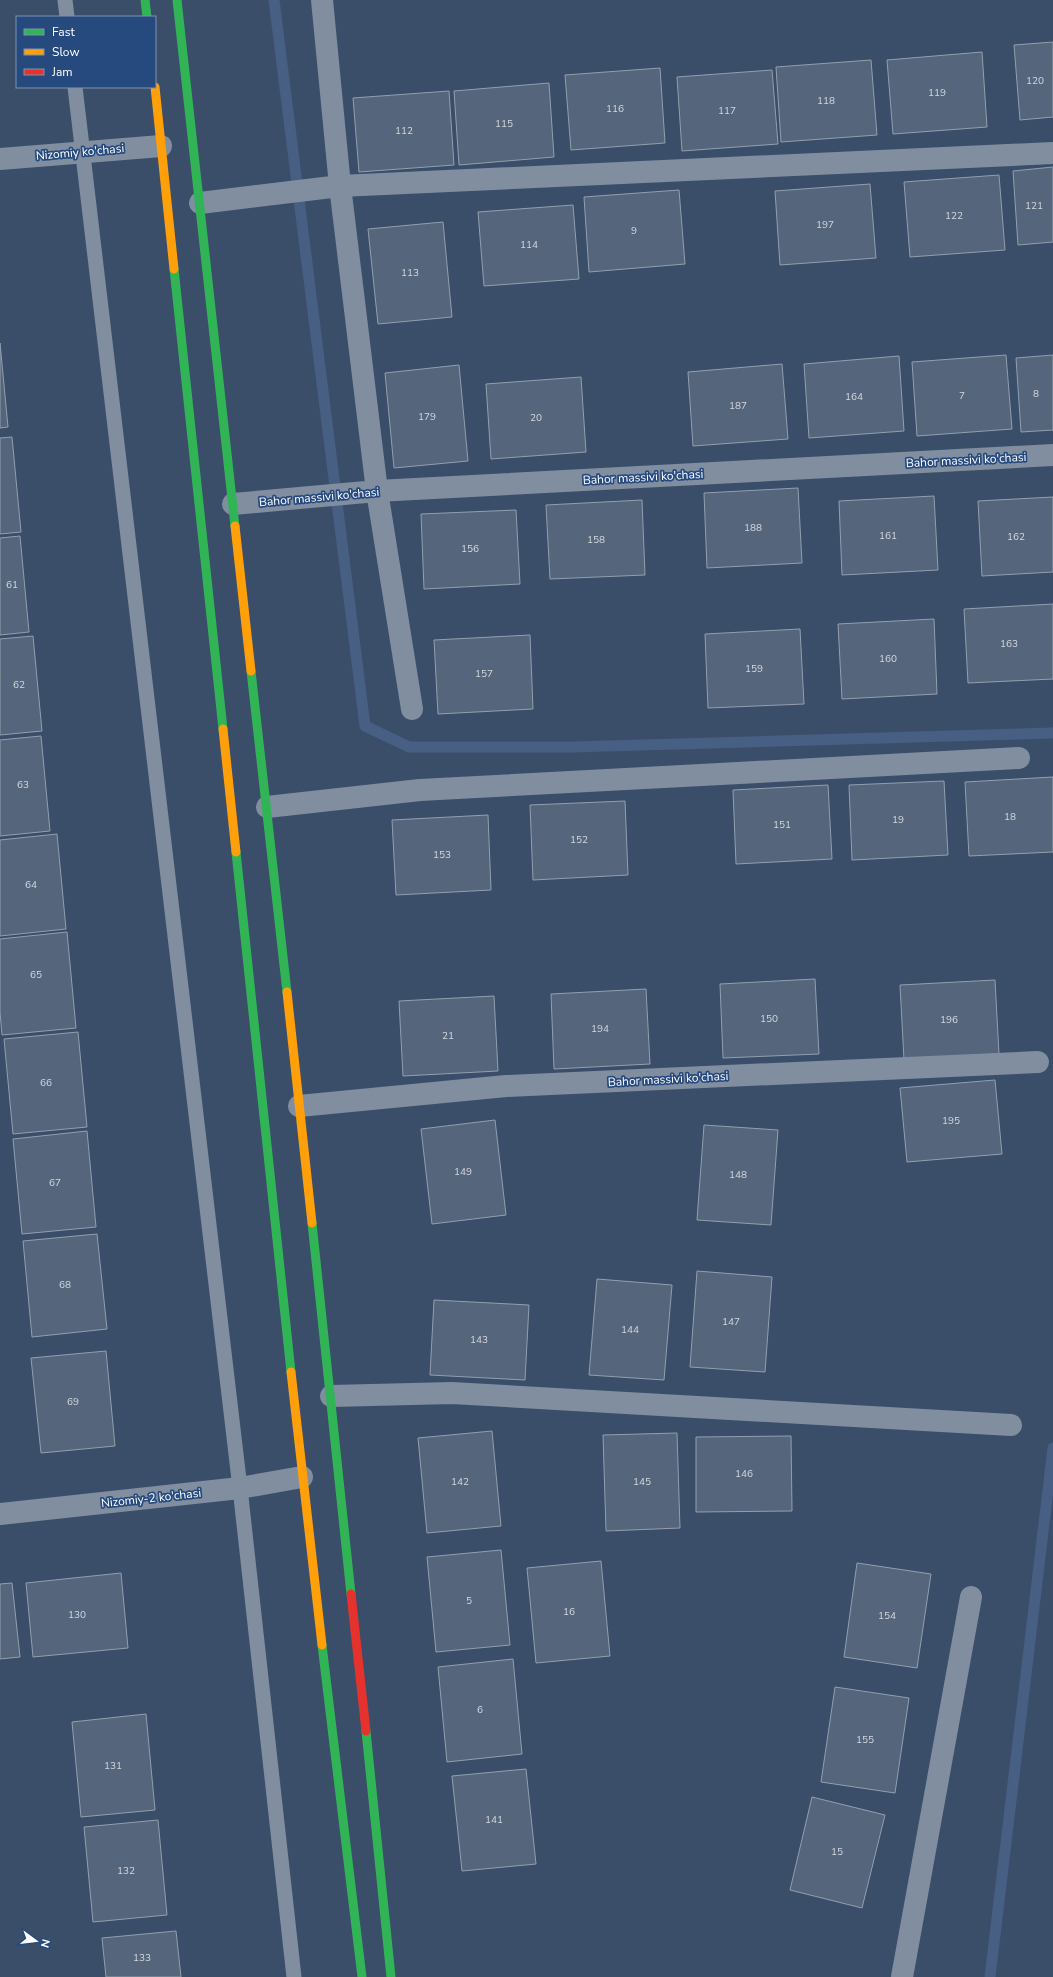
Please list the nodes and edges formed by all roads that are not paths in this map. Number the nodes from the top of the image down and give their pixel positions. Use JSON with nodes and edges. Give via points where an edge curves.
{"nodes":[{"id":1,"x":65,"y":0,"type":"edge"},
{"id":2,"x":145,"y":0,"type":"edge"},
{"id":3,"x":177,"y":0,"type":"edge"},
{"id":4,"x":322,"y":0,"type":"edge"},
{"id":5,"x":67,"y":16,"type":"edge"},
{"id":6,"x":147,"y":16,"type":"edge"},
{"id":7,"x":75,"y":88,"type":"edge"},
{"id":8,"x":155,"y":88,"type":"edge"},
{"id":9,"x":161,"y":146,"type":"junction"},
{"id":10,"x":82,"y":151,"type":"junction"},
{"id":11,"x":1053,"y":153,"type":"edge"},
{"id":12,"x":0,"y":159,"type":"edge"},
{"id":13,"x":340,"y":186,"type":"junction"},
{"id":14,"x":200,"y":203,"type":"junction"},
{"id":15,"x":1053,"y":455,"type":"edge"},
{"id":16,"x":376,"y":491,"type":"junction"},
{"id":17,"x":233,"y":504,"type":"junction"},
{"id":18,"x":412,"y":709,"type":"dead end"},
{"id":19,"x":1019,"y":758,"type":"dead end"},
{"id":20,"x":267,"y":806,"type":"junction"},
{"id":21,"x":1038,"y":1062,"type":"dead end"},
{"id":22,"x":299,"y":1106,"type":"junction"},
{"id":23,"x":331,"y":1396,"type":"junction"},
{"id":24,"x":1011,"y":1425,"type":"dead end"},
{"id":25,"x":302,"y":1477,"type":"junction"},
{"id":26,"x":240,"y":1488,"type":"junction"},
{"id":27,"x":0,"y":1514,"type":"edge"},
{"id":28,"x":972,"y":1597,"type":"dead end"},
{"id":29,"x":294,"y":1977,"type":"edge"},
{"id":30,"x":362,"y":1977,"type":"edge"},
{"id":31,"x":391,"y":1977,"type":"edge"},
{"id":32,"x":902,"y":1977,"type":"edge"}],
"edges":[{"from":1,"to":5,"type":"lane"},
{"from":2,"to":6,"type":"main road"},
{"from":3,"to":14,"type":"main road"},
{"from":4,"to":13,"type":"street"},
{"from":7,"to":10,"type":"lane"},
{"from":8,"to":9,"type":"main road"},
{"from":9,"to":10,"type":"street","name":"Nizomiy ko'chasi"},
{"from":9,"to":25,"type":"main road"},
{"from":10,"to":12,"type":"street","name":"Nizomiy ko'chasi"},
{"from":10,"to":26,"type":"lane"},
{"from":11,"to":13,"type":"street"},
{"from":13,"to":14,"type":"street"},
{"from":13,"to":16,"type":"street"},
{"from":14,"to":17,"type":"main road"},
{"from":15,"to":16,"type":"street","name":"Bahor massivi ko'chasi"},
{"from":16,"to":17,"type":"street","name":"Bahor massivi ko'chasi"},
{"from":16,"to":18,"type":"street"},
{"from":17,"to":20,"type":"main road"},
{"from":19,"to":20,"type":"street","via":[[420,790]]},
{"from":20,"to":22,"type":"main road"},
{"from":21,"to":22,"type":"street","name":"Bahor massivi ko'chasi","via":[[506,1086]]},
{"from":22,"to":23,"type":"main road"},
{"from":23,"to":24,"type":"street","via":[[452,1393]]},
{"from":23,"to":31,"type":"main road"},
{"from":25,"to":26,"type":"street","name":"Nizomiy-2 ko'chasi"},
{"from":25,"to":30,"type":"main road"},
{"from":26,"to":27,"type":"street","name":"Nizomiy-2 ko'chasi"},
{"from":26,"to":29,"type":"lane"},
{"from":28,"to":32,"type":"street"}]}
